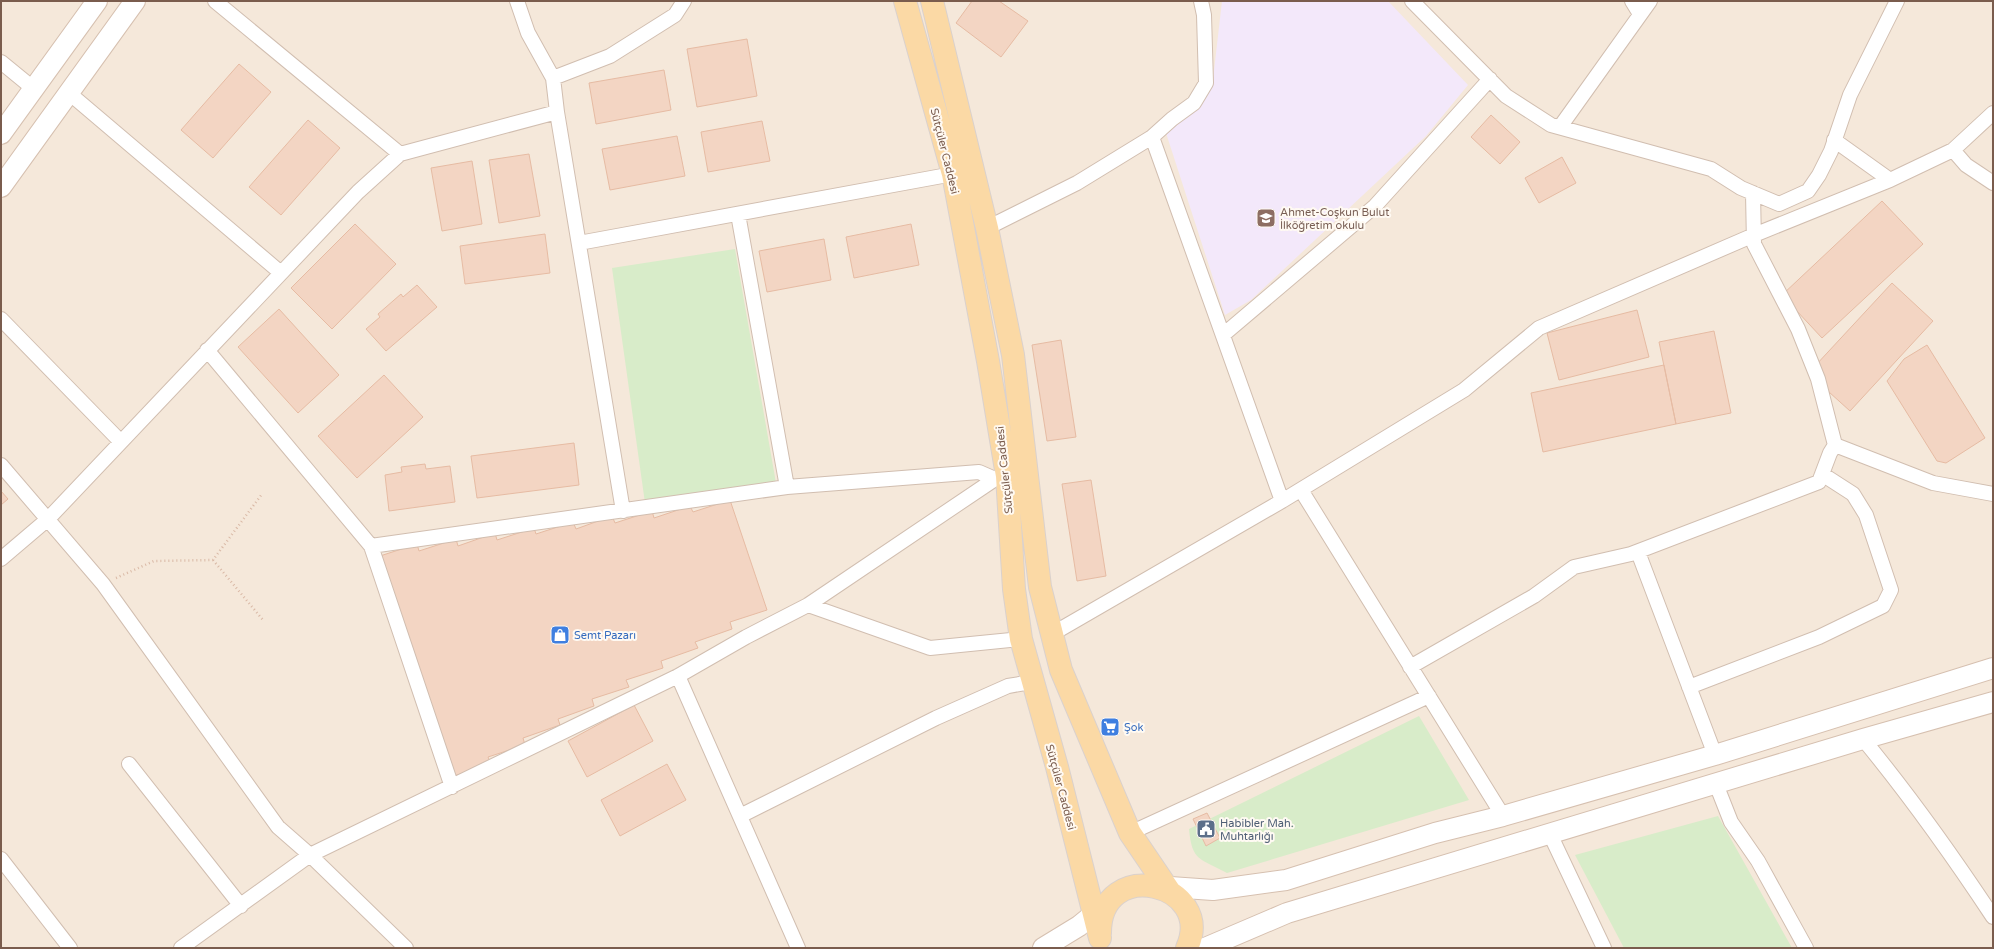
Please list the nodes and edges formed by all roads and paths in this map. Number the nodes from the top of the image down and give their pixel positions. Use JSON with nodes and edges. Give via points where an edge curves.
{"nodes":[{"id":1,"x":97,"y":1,"type":"edge"},
{"id":2,"x":135,"y":1,"type":"edge"},
{"id":3,"x":215,"y":1,"type":"edge"},
{"id":4,"x":517,"y":1,"type":"edge"},
{"id":5,"x":684,"y":1,"type":"edge"},
{"id":6,"x":905,"y":1,"type":"edge"},
{"id":7,"x":932,"y":1,"type":"edge"},
{"id":8,"x":1201,"y":1,"type":"edge"},
{"id":9,"x":1412,"y":1,"type":"edge"},
{"id":10,"x":1632,"y":1,"type":"edge"},
{"id":11,"x":1650,"y":1,"type":"edge"},
{"id":12,"x":1896,"y":1,"type":"edge"},
{"id":13,"x":1640,"y":14,"type":"junction"},
{"id":14,"x":1,"y":62,"type":"edge"},
{"id":15,"x":552,"y":78,"type":"junction"},
{"id":16,"x":1490,"y":79,"type":"junction"},
{"id":17,"x":34,"y":89,"type":"junction"},
{"id":18,"x":70,"y":93,"type":"junction"},
{"id":19,"x":557,"y":112,"type":"junction"},
{"id":20,"x":1993,"y":113,"type":"edge"},
{"id":21,"x":1560,"y":127,"type":"junction"},
{"id":22,"x":1,"y":134,"type":"edge"},
{"id":23,"x":1152,"y":137,"type":"junction"},
{"id":24,"x":1834,"y":140,"type":"junction"},
{"id":25,"x":1953,"y":150,"type":"junction"},
{"id":26,"x":400,"y":154,"type":"junction"},
{"id":27,"x":953,"y":174,"type":"junction"},
{"id":28,"x":1890,"y":180,"type":"junction"},
{"id":29,"x":1993,"y":183,"type":"edge"},
{"id":30,"x":1,"y":187,"type":"edge"},
{"id":31,"x":1752,"y":193,"type":"junction"},
{"id":32,"x":738,"y":214,"type":"junction"},
{"id":33,"x":986,"y":228,"type":"junction"},
{"id":34,"x":1754,"y":235,"type":"junction"},
{"id":35,"x":579,"y":243,"type":"junction"},
{"id":36,"x":281,"y":273,"type":"junction"},
{"id":37,"x":1,"y":319,"type":"edge"},
{"id":38,"x":1223,"y":335,"type":"junction"},
{"id":39,"x":207,"y":350,"type":"junction"},
{"id":40,"x":121,"y":442,"type":"junction"},
{"id":41,"x":1835,"y":445,"type":"junction"},
{"id":42,"x":1,"y":465,"type":"edge"},
{"id":43,"x":1822,"y":474,"type":"junction"},
{"id":44,"x":1001,"y":478,"type":"junction"},
{"id":45,"x":787,"y":487,"type":"junction"},
{"id":46,"x":1301,"y":490,"type":"junction"},
{"id":47,"x":262,"y":494,"type":"dead end"},
{"id":48,"x":1993,"y":494,"type":"edge"},
{"id":49,"x":1282,"y":501,"type":"junction"},
{"id":50,"x":623,"y":511,"type":"junction"},
{"id":51,"x":48,"y":519,"type":"junction"},
{"id":52,"x":371,"y":546,"type":"junction"},
{"id":53,"x":1638,"y":552,"type":"junction"},
{"id":54,"x":1,"y":559,"type":"edge"},
{"id":55,"x":213,"y":560,"type":"junction"},
{"id":56,"x":103,"y":584,"type":"junction"},
{"id":57,"x":808,"y":605,"type":"junction"},
{"id":58,"x":263,"y":620,"type":"dead end"},
{"id":59,"x":1052,"y":634,"type":"junction"},
{"id":60,"x":1020,"y":639,"type":"junction"},
{"id":61,"x":1410,"y":667,"type":"junction"},
{"id":62,"x":1993,"y":668,"type":"edge"},
{"id":63,"x":678,"y":676,"type":"junction"},
{"id":64,"x":1032,"y":682,"type":"junction"},
{"id":65,"x":1690,"y":687,"type":"junction"},
{"id":66,"x":1429,"y":696,"type":"junction"},
{"id":67,"x":1993,"y":702,"type":"edge"},
{"id":68,"x":1863,"y":739,"type":"junction"},
{"id":69,"x":1715,"y":755,"type":"junction"},
{"id":70,"x":129,"y":764,"type":"dead end"},
{"id":71,"x":1716,"y":784,"type":"junction"},
{"id":72,"x":452,"y":787,"type":"junction"},
{"id":73,"x":740,"y":816,"type":"junction"},
{"id":74,"x":1503,"y":816,"type":"junction"},
{"id":75,"x":1130,"y":833,"type":"junction"},
{"id":76,"x":1550,"y":834,"type":"junction"},
{"id":77,"x":310,"y":855,"type":"junction"},
{"id":78,"x":1,"y":859,"type":"edge"},
{"id":79,"x":1164,"y":888,"type":"junction"},
{"id":80,"x":1113,"y":897,"type":"junction"},
{"id":81,"x":241,"y":906,"type":"junction"},
{"id":82,"x":1094,"y":913,"type":"junction"},
{"id":83,"x":1993,"y":917,"type":"edge"},
{"id":84,"x":1191,"y":942,"type":"edge"},
{"id":85,"x":1102,"y":943,"type":"edge"},
{"id":86,"x":70,"y":948,"type":"edge"},
{"id":87,"x":181,"y":948,"type":"edge"},
{"id":88,"x":406,"y":948,"type":"edge"},
{"id":89,"x":798,"y":948,"type":"edge"},
{"id":90,"x":1043,"y":948,"type":"edge"},
{"id":91,"x":1205,"y":948,"type":"edge"},
{"id":92,"x":1604,"y":948,"type":"edge"},
{"id":93,"x":1806,"y":948,"type":"edge"}],
"edges":[{"from":1,"to":17,"type":"street"},
{"from":2,"to":18,"type":"street"},
{"from":3,"to":26,"type":"street"},
{"from":4,"to":15,"type":"street","via":[[528,33]]},
{"from":5,"to":15,"type":"street","via":[[675,15],[610,56]]},
{"from":6,"to":27,"type":"main road","name":"Sütçüler Caddesi"},
{"from":7,"to":33,"type":"main road","name":"Sütçüler Caddesi"},
{"from":8,"to":23,"type":"street","via":[[1204,15],[1206,84],[1194,103]]},
{"from":9,"to":16,"type":"street"},
{"from":10,"to":13,"type":"street"},
{"from":11,"to":13,"type":"street"},
{"from":12,"to":24,"type":"street","via":[[1850,95]]},
{"from":13,"to":21,"type":"street"},
{"from":14,"to":17,"type":"street"},
{"from":15,"to":19,"type":"street"},
{"from":16,"to":21,"type":"street","via":[[1506,96],[1551,125]]},
{"from":16,"to":38,"type":"street","via":[[1375,206]]},
{"from":17,"to":22,"type":"street"},
{"from":18,"to":30,"type":"street"},
{"from":18,"to":36,"type":"street"},
{"from":19,"to":26,"type":"street"},
{"from":19,"to":35,"type":"street"},
{"from":20,"to":25,"type":"street"},
{"from":21,"to":31,"type":"street","via":[[1711,169]]},
{"from":23,"to":33,"type":"street","via":[[1077,183]]},
{"from":23,"to":38,"type":"street"},
{"from":24,"to":28,"type":"street"},
{"from":24,"to":31,"type":"street","via":[[1819,175],[1808,191],[1778,204]]},
{"from":25,"to":28,"type":"street"},
{"from":25,"to":29,"type":"street","via":[[1966,165]]},
{"from":26,"to":36,"type":"street","via":[[358,192]]},
{"from":27,"to":32,"type":"street"},
{"from":27,"to":44,"type":"main road","name":"Sütçüler Caddesi","via":[[988,360]]},
{"from":28,"to":34,"type":"street"},
{"from":31,"to":34,"type":"street"},
{"from":32,"to":35,"type":"street"},
{"from":32,"to":45,"type":"street"},
{"from":33,"to":59,"type":"main road","name":"Sütçüler Caddesi","via":[[1013,355],[1040,587]]},
{"from":34,"to":41,"type":"street","via":[[1754,244],[1798,329],[1818,379]]},
{"from":34,"to":46,"type":"street","via":[[1539,328],[1464,390]]},
{"from":35,"to":50,"type":"street"},
{"from":36,"to":39,"type":"street"},
{"from":37,"to":40,"type":"street"},
{"from":38,"to":49,"type":"street"},
{"from":39,"to":40,"type":"street"},
{"from":39,"to":52,"type":"street"},
{"from":40,"to":51,"type":"street"},
{"from":41,"to":43,"type":"street"},
{"from":41,"to":48,"type":"street","via":[[1933,483]]},
{"from":42,"to":51,"type":"street"},
{"from":43,"to":53,"type":"street","via":[[1819,482]]},
{"from":43,"to":65,"type":"street","via":[[1853,494],[1866,515],[1891,590],[1884,606],[1819,637]]},
{"from":44,"to":45,"type":"street","via":[[980,472]]},
{"from":44,"to":57,"type":"street"},
{"from":44,"to":60,"type":"main road","name":"Sütçüler Caddesi"},
{"from":45,"to":50,"type":"street"},
{"from":46,"to":49,"type":"street"},
{"from":46,"to":61,"type":"street"},
{"from":47,"to":55,"type":"path"},
{"from":49,"to":59,"type":"street"},
{"from":50,"to":52,"type":"street"},
{"from":51,"to":54,"type":"street"},
{"from":51,"to":56,"type":"street"},
{"from":52,"to":72,"type":"street"},
{"from":53,"to":61,"type":"street","via":[[1574,567],[1534,596]]},
{"from":53,"to":65,"type":"street"},
{"from":55,"to":56,"type":"path","via":[[154,561]]},
{"from":55,"to":58,"type":"path"},
{"from":56,"to":77,"type":"street","via":[[278,827]]},
{"from":57,"to":60,"type":"street","via":[[930,648]]},
{"from":57,"to":63,"type":"street"},
{"from":59,"to":75,"type":"main road","name":"Sütçüler Caddesi","via":[[1061,670]]},
{"from":60,"to":64,"type":"main road","name":"Sütçüler Caddesi"},
{"from":61,"to":66,"type":"street"},
{"from":62,"to":69,"type":"street"},
{"from":63,"to":72,"type":"street"},
{"from":63,"to":73,"type":"street"},
{"from":64,"to":73,"type":"street","via":[[1008,686],[958,708]]},
{"from":64,"to":82,"type":"main road","name":"Sütçüler Caddesi","via":[[1057,767]]},
{"from":65,"to":69,"type":"street"},
{"from":66,"to":74,"type":"street"},
{"from":66,"to":75,"type":"street"},
{"from":67,"to":68,"type":"street"},
{"from":68,"to":71,"type":"street"},
{"from":68,"to":83,"type":"street","via":[[1907,792]]},
{"from":69,"to":74,"type":"street"},
{"from":70,"to":81,"type":"street"},
{"from":71,"to":76,"type":"street"},
{"from":71,"to":93,"type":"street","via":[[1731,822],[1758,861]]},
{"from":72,"to":77,"type":"street"},
{"from":73,"to":89,"type":"street"},
{"from":74,"to":79,"type":"street","via":[[1435,833],[1286,880],[1212,890]]},
{"from":75,"to":79,"type":"main road","name":"Sütçüler Caddesi"},
{"from":76,"to":91,"type":"street","via":[[1287,913]]},
{"from":76,"to":92,"type":"street"},
{"from":77,"to":81,"type":"street"},
{"from":77,"to":88,"type":"street"},
{"from":78,"to":86,"type":"street"},
{"from":79,"to":80,"type":"main road","via":[[1140,884],[1125,889]]},
{"from":79,"to":84,"type":"main road","name":"Sütçüler Caddesi","via":[[1182,902],[1189,916]]},
{"from":80,"to":82,"type":"street"},
{"from":80,"to":85,"type":"main road","via":[[1104,909],[1100,923]]},
{"from":81,"to":87,"type":"street"},
{"from":82,"to":85,"type":"main road","name":"Sütçüler Caddesi"},
{"from":82,"to":90,"type":"street","via":[[1079,926]]}]}
